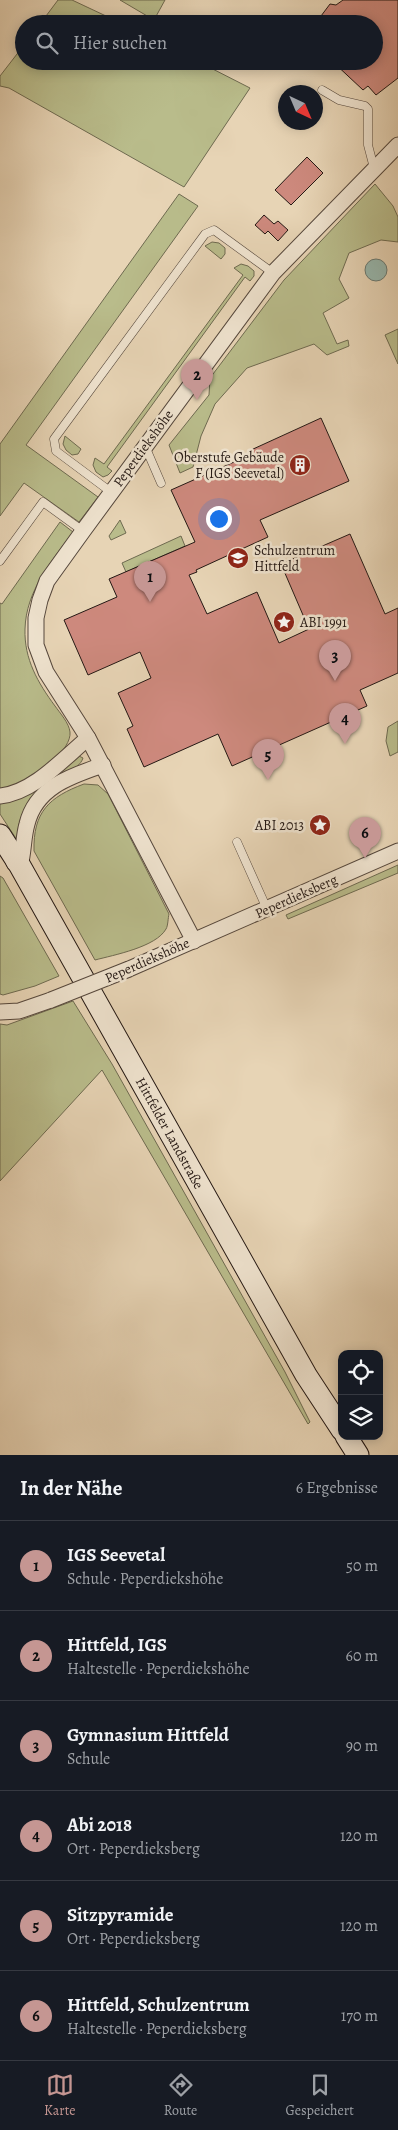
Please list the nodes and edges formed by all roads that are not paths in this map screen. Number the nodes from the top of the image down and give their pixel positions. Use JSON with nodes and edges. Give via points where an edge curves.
{"nodes":[{"id":1,"x":323,"y":91,"type":"edge"},
{"id":2,"x":398,"y":145,"type":"edge"},
{"id":3,"x":374,"y":168,"type":"junction"},
{"id":4,"x":272,"y":273,"type":"junction"},
{"id":5,"x":145,"y":446,"type":"junction"},
{"id":6,"x":161,"y":483,"type":"dead end"},
{"id":7,"x":111,"y":492,"type":"junction"},
{"id":8,"x":82,"y":531,"type":"junction"},
{"id":9,"x":0,"y":561,"type":"edge"},
{"id":10,"x":88,"y":738,"type":"junction"},
{"id":11,"x":103,"y":765,"type":"junction"},
{"id":12,"x":0,"y":796,"type":"edge"},
{"id":13,"x":0,"y":835,"type":"edge"},
{"id":14,"x":237,"y":842,"type":"dead end"},
{"id":15,"x":398,"y":852,"type":"edge"},
{"id":16,"x":0,"y":854,"type":"edge"},
{"id":17,"x":20,"y":866,"type":"junction"},
{"id":18,"x":267,"y":909,"type":"junction"},
{"id":19,"x":194,"y":941,"type":"junction"},
{"id":20,"x":0,"y":1012,"type":"edge"},
{"id":21,"x":338,"y":1424,"type":"edge"},
{"id":22,"x":349,"y":1440,"type":"edge"},
{"id":23,"x":358,"y":1455,"type":"edge"}],
"edges":[{"from":1,"to":3,"type":"lane","via":[[339,100],[368,109],[368,145]]},
{"from":2,"to":3,"type":"street","name":"Peperdiekshöhe"},
{"from":3,"to":4,"type":"street","name":"Peperdiekshöhe"},
{"from":4,"to":5,"type":"street","name":"Peperdiekshöhe"},
{"from":4,"to":7,"type":"lane","via":[[214,230],[204,234],[54,439],[56,451]]},
{"from":5,"to":6,"type":"lane"},
{"from":5,"to":7,"type":"street","name":"Peperdiekshöhe"},
{"from":7,"to":8,"type":"street","name":"Peperdiekshöhe"},
{"from":8,"to":9,"type":"lane","via":[[43,502]]},
{"from":8,"to":10,"type":"street","name":"Peperdiekshöhe","via":[[48,581],[40,600],[36,632],[39,656],[46,672]]},
{"from":10,"to":11,"type":"street","name":"Peperdiekshöhe"},
{"from":10,"to":12,"type":"street","via":[[28,788]]},
{"from":11,"to":17,"type":"street","via":[[62,780],[37,800],[28,821]]},
{"from":11,"to":19,"type":"street","name":"Peperdiekshöhe"},
{"from":13,"to":17,"type":"main road","name":"Hittfelder Landstraße"},
{"from":14,"to":18,"type":"lane"},
{"from":15,"to":18,"type":"street","name":"Peperdieksberg"},
{"from":16,"to":17,"type":"street"},
{"from":17,"to":21,"type":"main road","name":"Hittfelder Landstraße","via":[[306,1375]]},
{"from":18,"to":19,"type":"street","name":"Peperdieksberg"},
{"from":19,"to":20,"type":"street","name":"Peperdiekshöhe","bridge":true,"via":[[51,1000],[19,1011]]},
{"from":22,"to":23,"type":"main road"}]}
